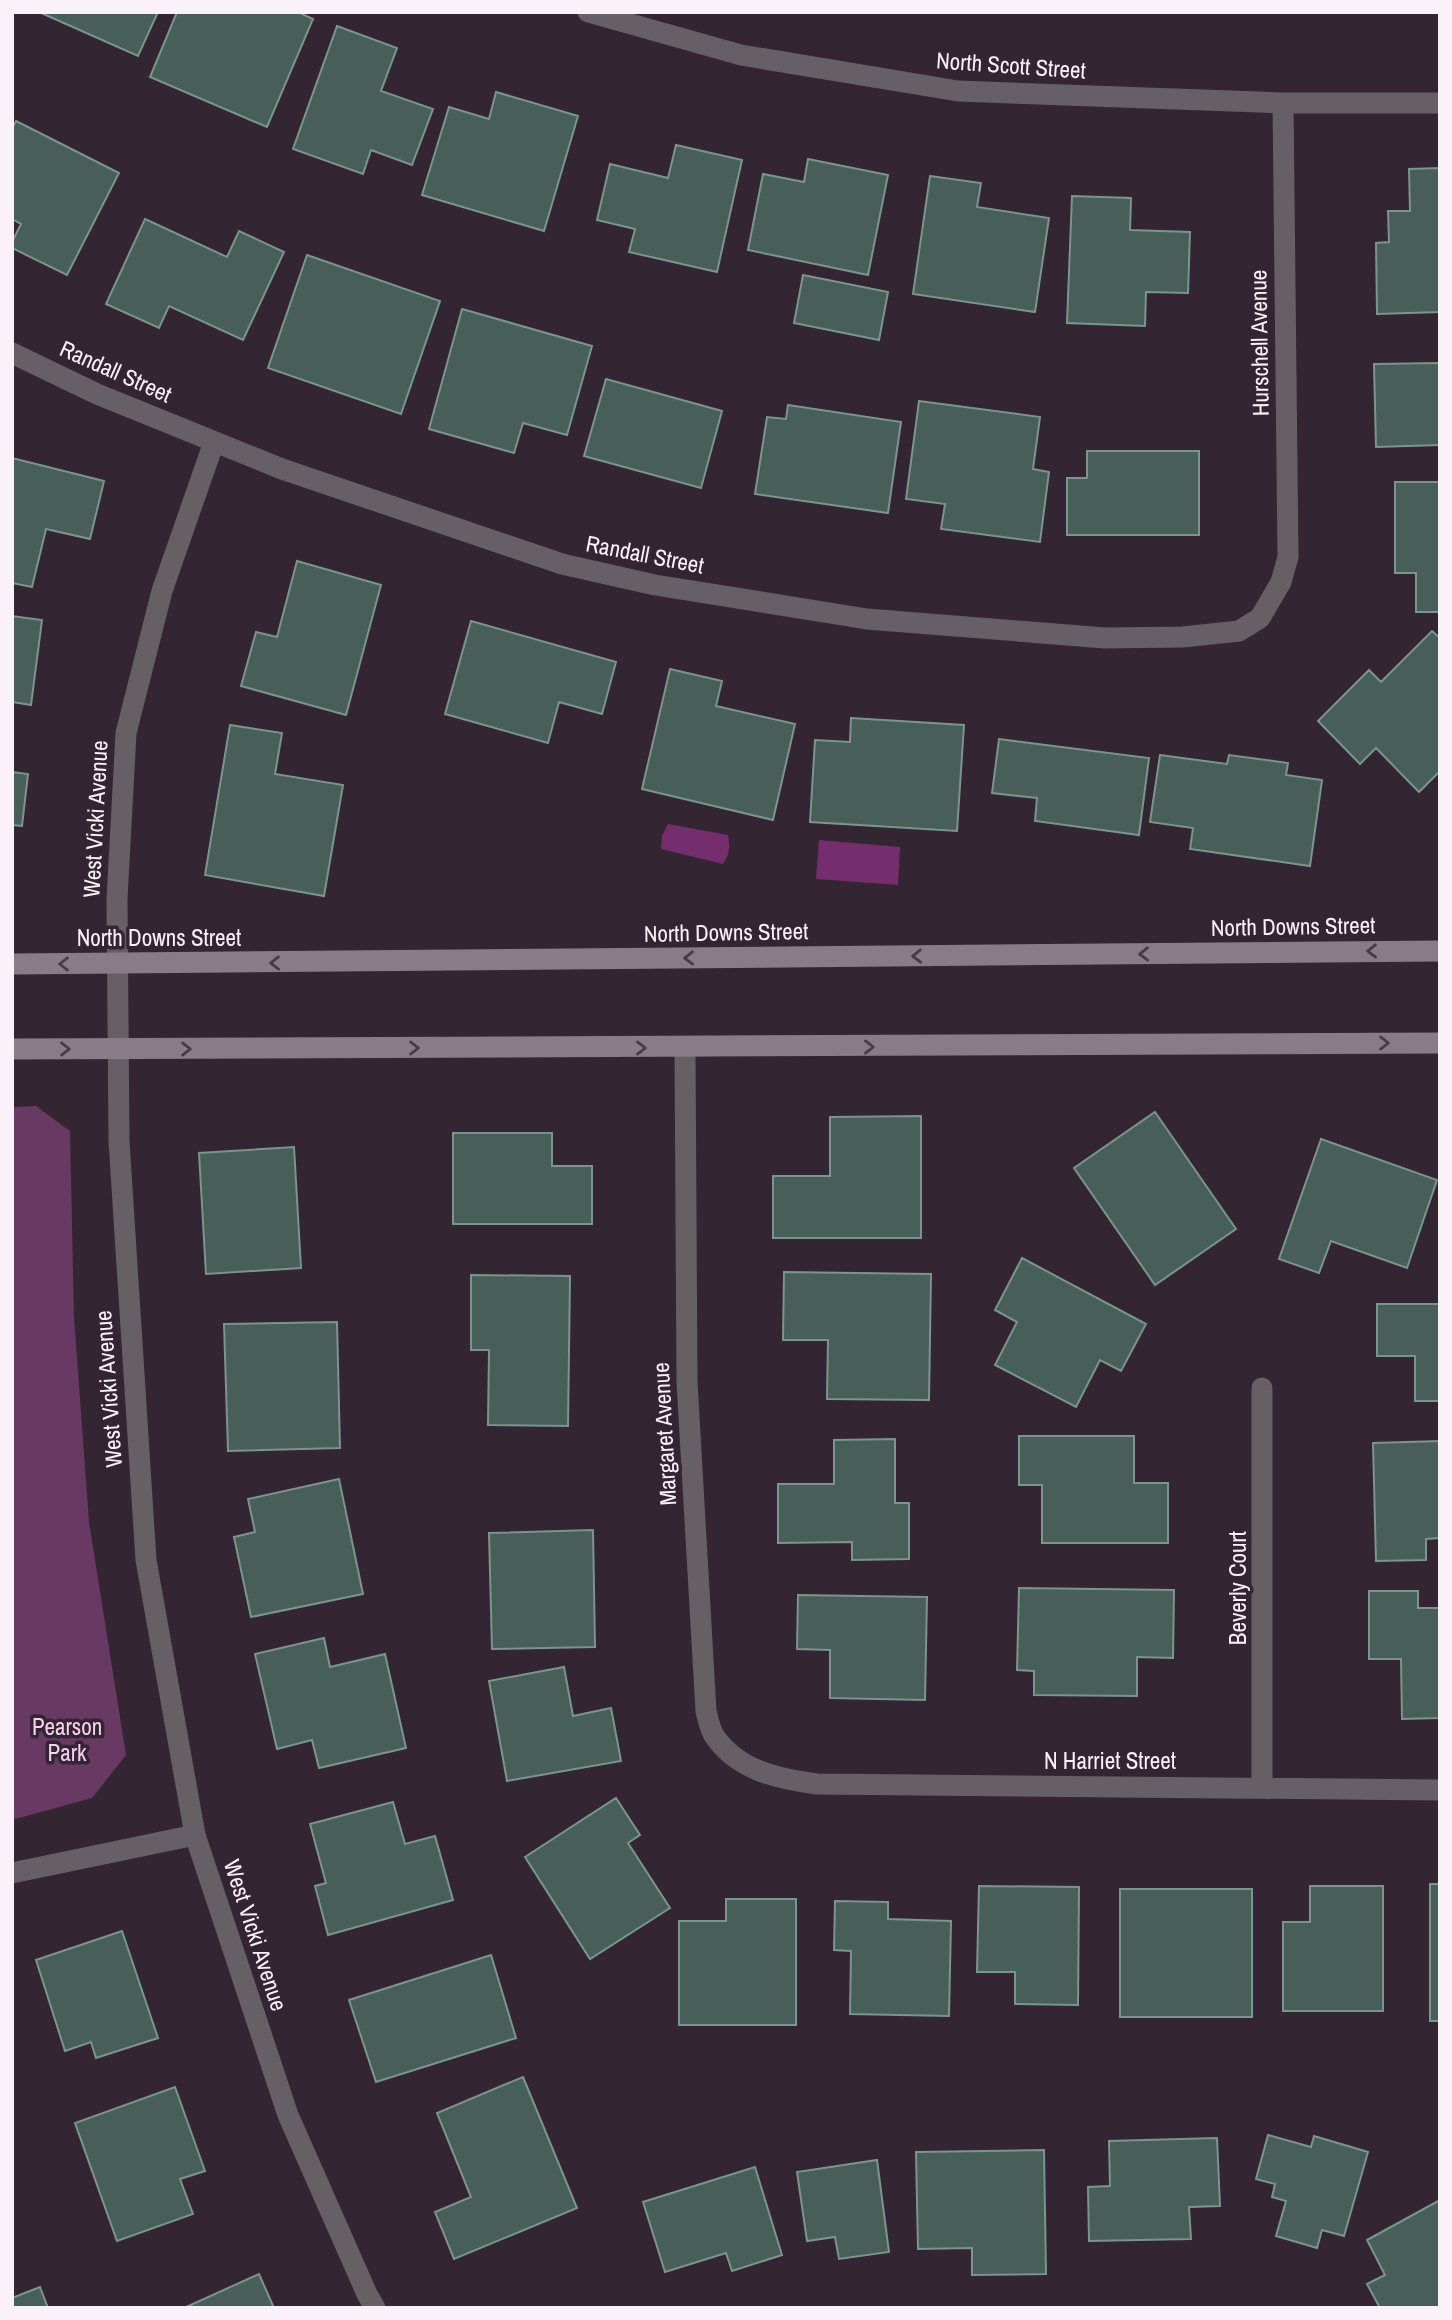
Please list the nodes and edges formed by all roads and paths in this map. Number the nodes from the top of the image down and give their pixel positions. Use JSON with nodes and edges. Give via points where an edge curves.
{"nodes":[{"id":1,"x":588,"y":12,"type":"edge"},
{"id":2,"x":1283,"y":103,"type":"junction"},
{"id":3,"x":1440,"y":103,"type":"edge"},
{"id":4,"x":12,"y":353,"type":"edge"},
{"id":5,"x":214,"y":442,"type":"junction"},
{"id":6,"x":1281,"y":582,"type":"joint"},
{"id":7,"x":1440,"y":951,"type":"edge"},
{"id":8,"x":12,"y":964,"type":"edge"},
{"id":9,"x":117,"y":965,"type":"junction"},
{"id":10,"x":1440,"y":1043,"type":"edge"},
{"id":11,"x":685,"y":1048,"type":"junction"},
{"id":12,"x":12,"y":1049,"type":"edge"},
{"id":13,"x":118,"y":1049,"type":"junction"},
{"id":14,"x":1262,"y":1388,"type":"dead end"},
{"id":15,"x":780,"y":1779,"type":"joint"},
{"id":16,"x":1262,"y":1787,"type":"junction"},
{"id":17,"x":1440,"y":1790,"type":"edge"},
{"id":18,"x":195,"y":1835,"type":"junction"},
{"id":19,"x":12,"y":1873,"type":"edge"},
{"id":20,"x":375,"y":2308,"type":"edge"}],
"edges":[{"from":1,"to":2,"type":"street","name":"North Scott Street","via":[[741,55],[958,91]]},
{"from":2,"to":3,"type":"street","name":"North Scott Street"},
{"from":2,"to":6,"type":"street","name":"Hurschell Avenue","via":[[1288,558]]},
{"from":4,"to":5,"type":"street","name":"Randall Street"},
{"from":5,"to":6,"type":"street","name":"Randall Street","via":[[562,564],[655,585],[867,619],[1105,638],[1183,637],[1239,631],[1260,618]]},
{"from":5,"to":9,"type":"street","name":"West Vicki Avenue","via":[[162,591],[126,733]]},
{"from":7,"to":9,"type":"street","name":"North Downs Street","one_way":true},
{"from":9,"to":8,"type":"street","name":"North Downs Street","one_way":true},
{"from":9,"to":13,"type":"street","name":"West Vicki Avenue"},
{"from":11,"to":10,"type":"street","one_way":true},
{"from":13,"to":11,"type":"street","one_way":true},
{"from":11,"to":15,"type":"street","name":"Margaret Avenue","via":[[687,1382],[706,1711],[714,1735],[736,1760]]},
{"from":12,"to":13,"type":"street","one_way":true},
{"from":13,"to":18,"type":"street","name":"West Vicki Avenue","via":[[119,1141],[146,1560]]},
{"from":14,"to":16,"type":"street","name":"Beverly Court"},
{"from":15,"to":16,"type":"street","name":"N Harriet Street","via":[[817,1784]]},
{"from":16,"to":17,"type":"street","name":"N Harriet Street"},
{"from":18,"to":19,"type":"street"},
{"from":18,"to":20,"type":"street","name":"West Vicki Avenue","via":[[288,2115]]}]}
